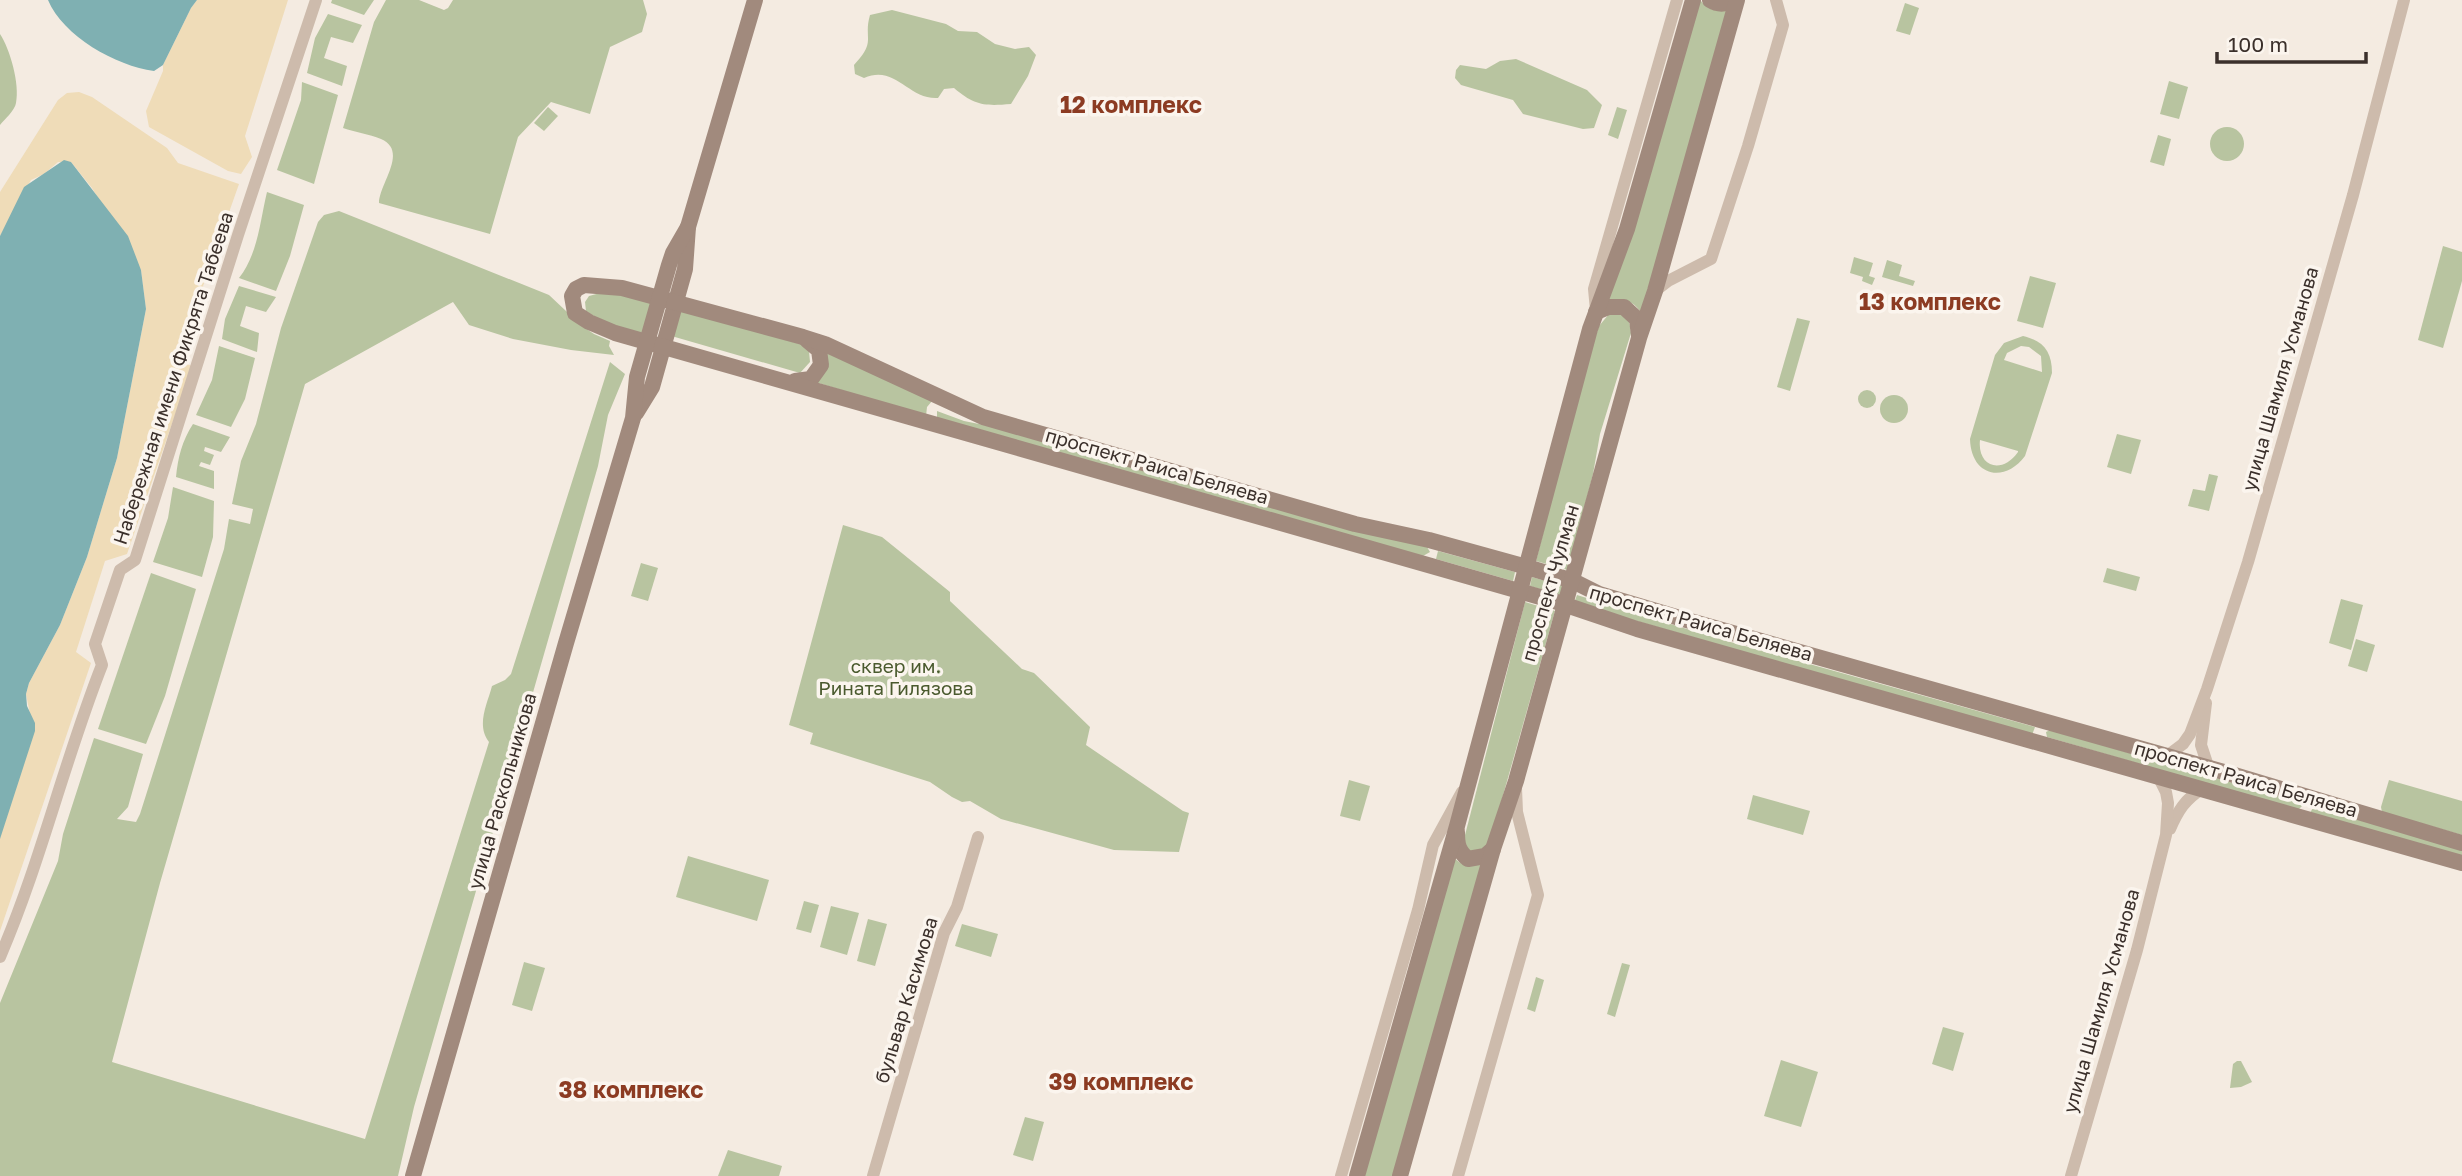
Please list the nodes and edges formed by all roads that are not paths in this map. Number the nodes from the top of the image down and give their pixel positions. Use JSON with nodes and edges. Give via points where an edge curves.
{"nodes":[{"id":1,"x":316,"y":0,"type":"edge"},
{"id":2,"x":755,"y":0,"type":"edge"},
{"id":3,"x":1677,"y":0,"type":"edge"},
{"id":4,"x":1693,"y":0,"type":"edge"},
{"id":5,"x":1710,"y":0,"type":"edge"},
{"id":6,"x":1735,"y":0,"type":"edge"},
{"id":7,"x":1776,"y":0,"type":"edge"},
{"id":8,"x":2404,"y":0,"type":"edge"},
{"id":9,"x":1655,"y":292,"type":"junction"},
{"id":10,"x":668,"y":300,"type":"junction"},
{"id":11,"x":1596,"y":312,"type":"junction"},
{"id":12,"x":803,"y":337,"type":"junction"},
{"id":13,"x":1639,"y":338,"type":"junction"},
{"id":14,"x":655,"y":344,"type":"junction"},
{"id":15,"x":789,"y":381,"type":"junction"},
{"id":16,"x":946,"y":401,"type":"junction"},
{"id":17,"x":934,"y":423,"type":"junction"},
{"id":18,"x":1429,"y":540,"type":"junction"},
{"id":19,"x":1419,"y":564,"type":"junction"},
{"id":20,"x":1527,"y":567,"type":"junction"},
{"id":21,"x":1573,"y":581,"type":"junction"},
{"id":22,"x":1520,"y":592,"type":"junction"},
{"id":23,"x":1566,"y":606,"type":"junction"},
{"id":24,"x":2207,"y":689,"type":"junction"},
{"id":25,"x":2053,"y":724,"type":"junction"},
{"id":26,"x":2046,"y":744,"type":"junction"},
{"id":27,"x":2168,"y":757,"type":"junction"},
{"id":28,"x":2209,"y":769,"type":"junction"},
{"id":29,"x":2158,"y":776,"type":"junction"},
{"id":30,"x":1468,"y":779,"type":"junction"},
{"id":31,"x":1516,"y":781,"type":"junction"},
{"id":32,"x":2202,"y":789,"type":"junction"},
{"id":33,"x":2301,"y":796,"type":"junction"},
{"id":34,"x":2294,"y":814,"type":"junction"},
{"id":35,"x":1457,"y":826,"type":"junction"},
{"id":36,"x":2166,"y":835,"type":"junction"},
{"id":37,"x":978,"y":837,"type":"dead end"},
{"id":38,"x":2462,"y":843,"type":"edge"},
{"id":39,"x":1493,"y":849,"type":"junction"},
{"id":40,"x":2462,"y":863,"type":"edge"},
{"id":41,"x":0,"y":957,"type":"edge"},
{"id":42,"x":413,"y":1176,"type":"edge"},
{"id":43,"x":873,"y":1176,"type":"edge"},
{"id":44,"x":1341,"y":1176,"type":"edge"},
{"id":45,"x":1357,"y":1176,"type":"edge"},
{"id":46,"x":1400,"y":1176,"type":"edge"},
{"id":47,"x":1458,"y":1176,"type":"edge"},
{"id":48,"x":2071,"y":1176,"type":"edge"}],
"edges":[{"from":1,"to":41,"type":"street","name":"Набережная имени Фикрята Табеева","via":[[135,560],[120,570],[94,644],[102,665]]},
{"from":2,"to":10,"type":"street","name":"улица Раскольникова","via":[[688,227],[685,269]]},
{"from":3,"to":11,"type":"street","via":[[1594,289]]},
{"from":4,"to":11,"type":"street","name":"проспект Чулман","via":[[1627,229]]},
{"from":5,"to":6,"type":"street","via":[[1718,4]]},
{"from":6,"to":9,"type":"street","name":"проспект Чулман"},
{"from":7,"to":9,"type":"street","via":[[1783,25],[1711,259]]},
{"from":8,"to":24,"type":"street","name":"улица Шамиля Усманова","via":[[2353,195]]},
{"from":9,"to":13,"type":"street","name":"проспект Чулман"},
{"from":10,"to":12,"type":"street","name":"проспект Раиса Беляева"},
{"from":10,"to":14,"type":"street","name":"улица Раскольникова"},
{"from":10,"to":14,"type":"street","name":"проспект Раиса Беляева","via":[[597,285],[584,285],[572,296],[578,316],[603,329]]},
{"from":11,"to":13,"type":"street","via":[[1624,307],[1637,319]]},
{"from":11,"to":20,"type":"street","name":"проспект Чулман"},
{"from":12,"to":15,"type":"street","via":[[819,349],[821,365],[811,379]]},
{"from":12,"to":16,"type":"street","name":"проспект Раиса Беляева"},
{"from":13,"to":21,"type":"street","name":"проспект Чулман"},
{"from":14,"to":15,"type":"street","name":"проспект Раиса Беляева"},
{"from":14,"to":42,"type":"street","name":"улица Раскольникова","via":[[638,377],[633,418]]},
{"from":15,"to":17,"type":"street","name":"проспект Раиса Беляева"},
{"from":16,"to":17,"type":"street","via":[[931,408]]},
{"from":16,"to":18,"type":"street","name":"проспект Раиса Беляева","via":[[983,417],[1228,488]]},
{"from":17,"to":19,"type":"street","name":"проспект Раиса Беляева"},
{"from":18,"to":19,"type":"street","via":[[1434,553]]},
{"from":18,"to":20,"type":"street","name":"проспект Раиса Беляева"},
{"from":19,"to":22,"type":"street","name":"проспект Раиса Беляева"},
{"from":20,"to":21,"type":"street","name":"проспект Раиса Беляева"},
{"from":20,"to":22,"type":"street","name":"проспект Чулман"},
{"from":21,"to":23,"type":"street","name":"проспект Чулман"},
{"from":21,"to":25,"type":"street","name":"проспект Раиса Беляева","via":[[1599,594]]},
{"from":22,"to":23,"type":"street","name":"проспект Раиса Беляева"},
{"from":22,"to":30,"type":"street","name":"проспект Чулман"},
{"from":23,"to":26,"type":"street","name":"проспект Раиса Беляева"},
{"from":23,"to":31,"type":"street","name":"проспект Чулман"},
{"from":24,"to":27,"type":"street","name":"улица Шамиля Усманова","via":[[2190,734]]},
{"from":24,"to":28,"type":"street","via":[[2201,745]]},
{"from":25,"to":26,"type":"street","via":[[2038,730]]},
{"from":25,"to":27,"type":"street","name":"проспект Раиса Беляева"},
{"from":26,"to":29,"type":"street","name":"проспект Раиса Беляева"},
{"from":27,"to":28,"type":"street","name":"проспект Раиса Беляева"},
{"from":28,"to":33,"type":"street","name":"проспект Раиса Беляева"},
{"from":29,"to":32,"type":"street","name":"проспект Раиса Беляева"},
{"from":29,"to":36,"type":"street","name":"улица Шамиля Усманова","via":[[2166,792]]},
{"from":30,"to":35,"type":"street","name":"проспект Чулман"},
{"from":30,"to":44,"type":"street","via":[[1433,845]]},
{"from":31,"to":39,"type":"street","name":"проспект Чулман"},
{"from":31,"to":47,"type":"street","via":[[1517,811],[1538,895]]},
{"from":32,"to":34,"type":"street","name":"проспект Раиса Беляева"},
{"from":32,"to":36,"type":"street","name":"улица Шамиля Усманова","via":[[2181,806]]},
{"from":33,"to":34,"type":"street","via":[[2307,807],[2304,813]]},
{"from":33,"to":38,"type":"street","name":"проспект Раиса Беляева"},
{"from":34,"to":40,"type":"street","name":"проспект Раиса Беляева"},
{"from":35,"to":39,"type":"street","via":[[1457,844],[1468,859],[1485,856]]},
{"from":35,"to":45,"type":"street","name":"проспект Чулман"},
{"from":36,"to":48,"type":"street","name":"улица Шамиля Усманова"},
{"from":37,"to":43,"type":"street","name":"бульвар Касимова","via":[[957,907],[944,933]]},
{"from":39,"to":46,"type":"street","name":"проспект Чулман"}]}
